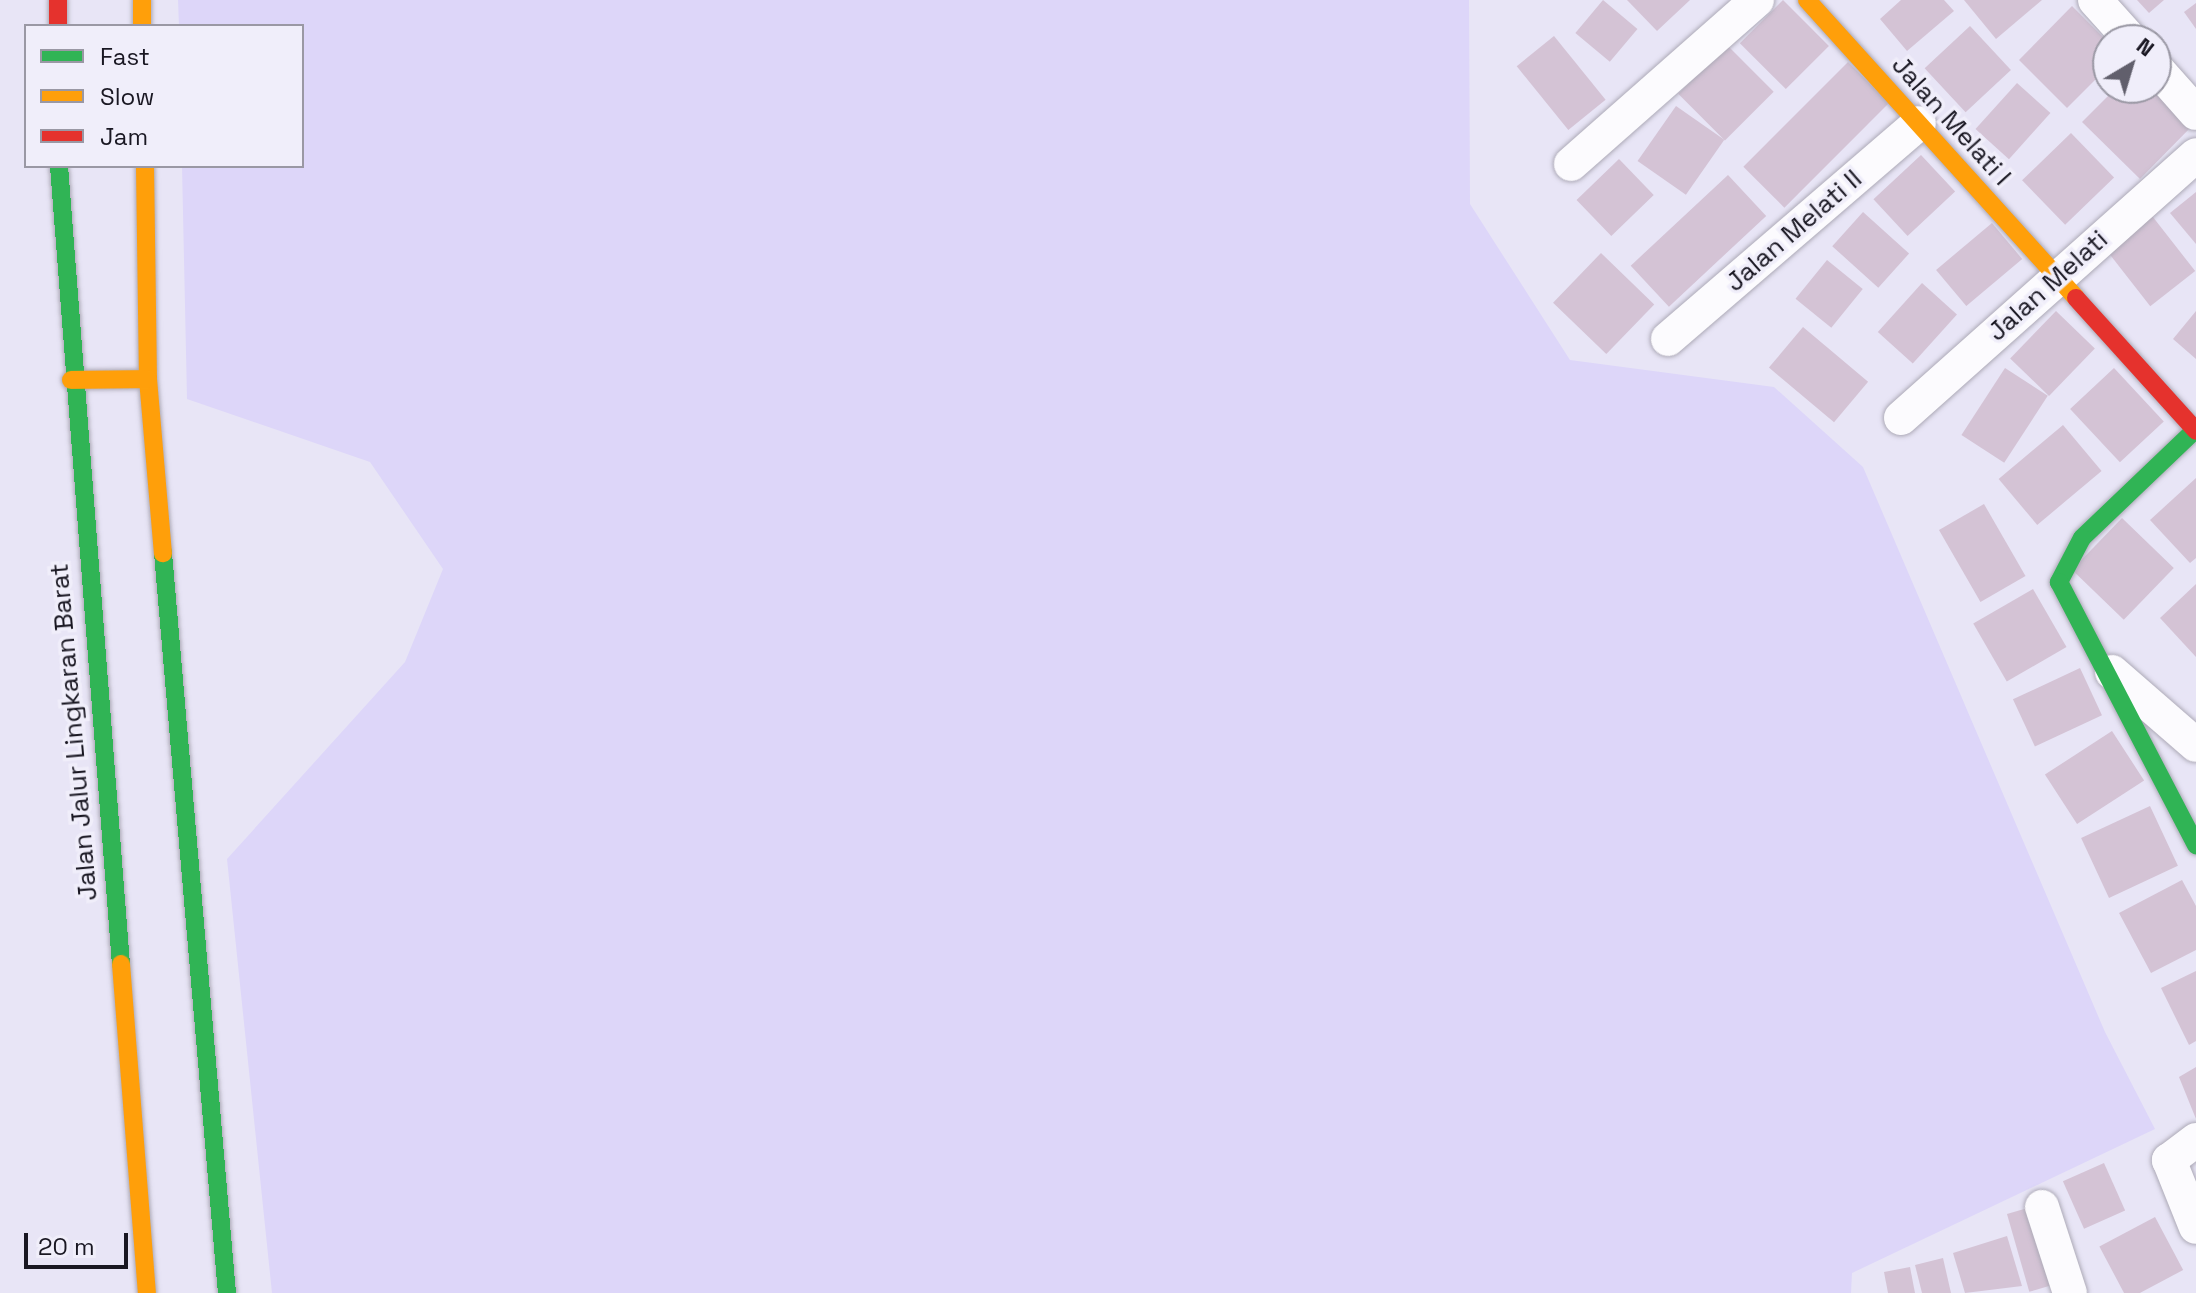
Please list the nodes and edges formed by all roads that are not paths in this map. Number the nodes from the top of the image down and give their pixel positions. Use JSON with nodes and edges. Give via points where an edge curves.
{"nodes":[{"id":1,"x":58,"y":0,"type":"edge"},
{"id":2,"x":142,"y":0,"type":"edge"},
{"id":3,"x":1757,"y":0,"type":"edge"},
{"id":4,"x":1807,"y":0,"type":"edge"},
{"id":5,"x":2095,"y":0,"type":"edge"},
{"id":6,"x":58,"y":24,"type":"edge"},
{"id":7,"x":142,"y":24,"type":"edge"},
{"id":8,"x":2117,"y":24,"type":"edge"},
{"id":9,"x":2172,"y":86,"type":"edge"},
{"id":10,"x":2196,"y":113,"type":"edge"},
{"id":11,"x":1919,"y":123,"type":"junction"},
{"id":12,"x":2196,"y":155,"type":"edge"},
{"id":13,"x":1571,"y":164,"type":"dead end"},
{"id":14,"x":59,"y":168,"type":"edge"},
{"id":15,"x":145,"y":168,"type":"edge"},
{"id":16,"x":2056,"y":279,"type":"junction"},
{"id":17,"x":1668,"y":339,"type":"dead end"},
{"id":18,"x":148,"y":379,"type":"junction"},
{"id":19,"x":71,"y":380,"type":"junction"},
{"id":20,"x":1901,"y":418,"type":"dead end"},
{"id":21,"x":2196,"y":430,"type":"edge"},
{"id":22,"x":2097,"y":659,"type":"junction"},
{"id":23,"x":2196,"y":745,"type":"edge"},
{"id":24,"x":2196,"y":845,"type":"edge"},
{"id":25,"x":2196,"y":1140,"type":"edge"},
{"id":26,"x":2042,"y":1207,"type":"dead end"},
{"id":27,"x":2196,"y":1227,"type":"edge"},
{"id":28,"x":147,"y":1293,"type":"edge"},
{"id":29,"x":227,"y":1293,"type":"edge"},
{"id":30,"x":2069,"y":1293,"type":"edge"}],
"edges":[{"from":1,"to":6,"type":"main road"},
{"from":2,"to":7,"type":"main road"},
{"from":3,"to":13,"type":"street"},
{"from":4,"to":11,"type":"main road","name":"Jalan Melati I"},
{"from":5,"to":8,"type":"street"},
{"from":9,"to":10,"type":"street"},
{"from":11,"to":16,"type":"main road","name":"Jalan Melati I"},
{"from":11,"to":17,"type":"street","name":"Jalan Melati II"},
{"from":12,"to":16,"type":"street","name":"Jalan Melati"},
{"from":14,"to":19,"type":"main road","name":"Jalan Jalur Lingkaran Barat"},
{"from":15,"to":18,"type":"main road"},
{"from":16,"to":20,"type":"street","name":"Jalan Melati"},
{"from":16,"to":21,"type":"main road","name":"Jalan Melati I"},
{"from":18,"to":19,"type":"main road"},
{"from":18,"to":29,"type":"main road"},
{"from":19,"to":28,"type":"main road","name":"Jalan Jalur Lingkaran Barat"},
{"from":21,"to":22,"type":"main road","via":[[2063,563],[2060,588]]},
{"from":22,"to":23,"type":"street"},
{"from":22,"to":24,"type":"main road"},
{"from":25,"to":27,"type":"street","via":[[2169,1160]]},
{"from":26,"to":30,"type":"street"}]}
